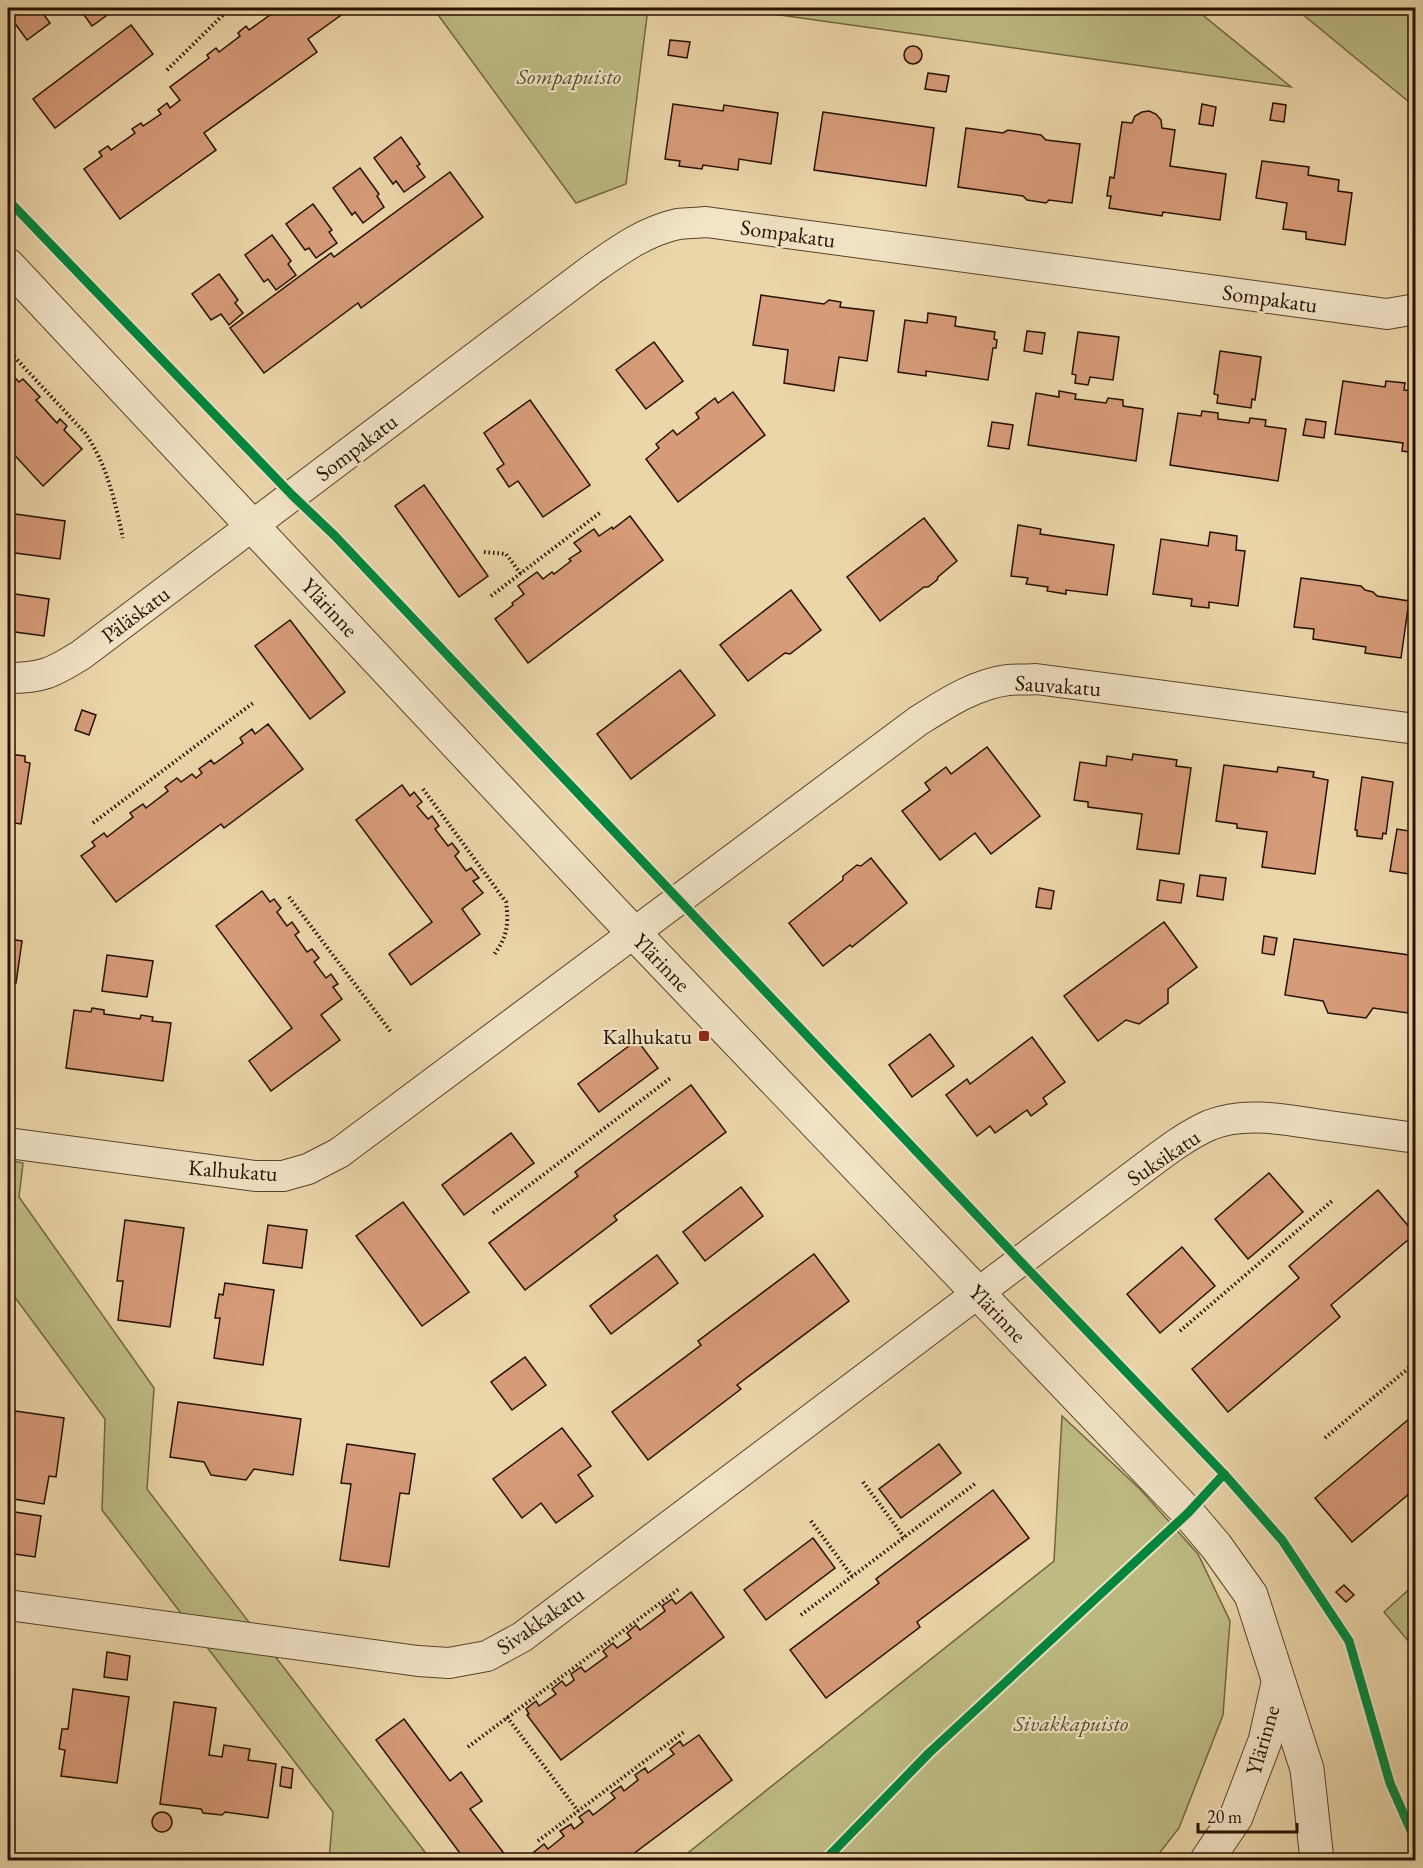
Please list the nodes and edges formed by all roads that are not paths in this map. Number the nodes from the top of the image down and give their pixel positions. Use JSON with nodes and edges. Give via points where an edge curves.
{"nodes":[{"id":1,"x":8,"y":265,"type":"edge"},
{"id":2,"x":1416,"y":309,"type":"edge"},
{"id":3,"x":253,"y":525,"type":"junction"},
{"id":4,"x":8,"y":678,"type":"edge"},
{"id":5,"x":1416,"y":729,"type":"edge"},
{"id":6,"x":634,"y":933,"type":"junction"},
{"id":7,"x":1416,"y":1138,"type":"edge"},
{"id":8,"x":8,"y":1143,"type":"edge"},
{"id":9,"x":979,"y":1293,"type":"junction"},
{"id":10,"x":8,"y":1605,"type":"edge"},
{"id":11,"x":1278,"y":1681,"type":"junction"},
{"id":12,"x":1207,"y":1860,"type":"edge"},
{"id":13,"x":1317,"y":1860,"type":"edge"}],
"edges":[{"from":1,"to":3,"type":"street","name":"Ylärinne"},
{"from":2,"to":3,"type":"street","name":"Sompakatu","via":[[1388,314],[706,222],[678,224],[624,246]]},
{"from":3,"to":4,"type":"street","name":"Päläskatu","via":[[55,671],[31,678]]},
{"from":3,"to":6,"type":"street","name":"Ylärinne"},
{"from":5,"to":6,"type":"street","name":"Sauvakatu","via":[[1070,683],[1007,680],[946,703],[918,721]]},
{"from":6,"to":8,"type":"street","name":"Kalhukatu","via":[[339,1153],[308,1169],[283,1176],[255,1176]]},
{"from":6,"to":9,"type":"street","name":"Ylärinne"},
{"from":7,"to":9,"type":"street","name":"Suksikatu","via":[[1288,1120],[1231,1119],[1211,1125],[1154,1160]]},
{"from":9,"to":10,"type":"street","name":"Sivakkakatu","via":[[522,1637],[487,1656],[449,1663],[418,1661]]},
{"from":9,"to":11,"type":"street","name":"Ylärinne","via":[[1216,1546],[1251,1595]]},
{"from":11,"to":12,"type":"street","name":"Ylärinne","via":[[1265,1741],[1236,1817]]},
{"from":11,"to":13,"type":"street","name":"Ylärinne","via":[[1307,1769]]}]}
